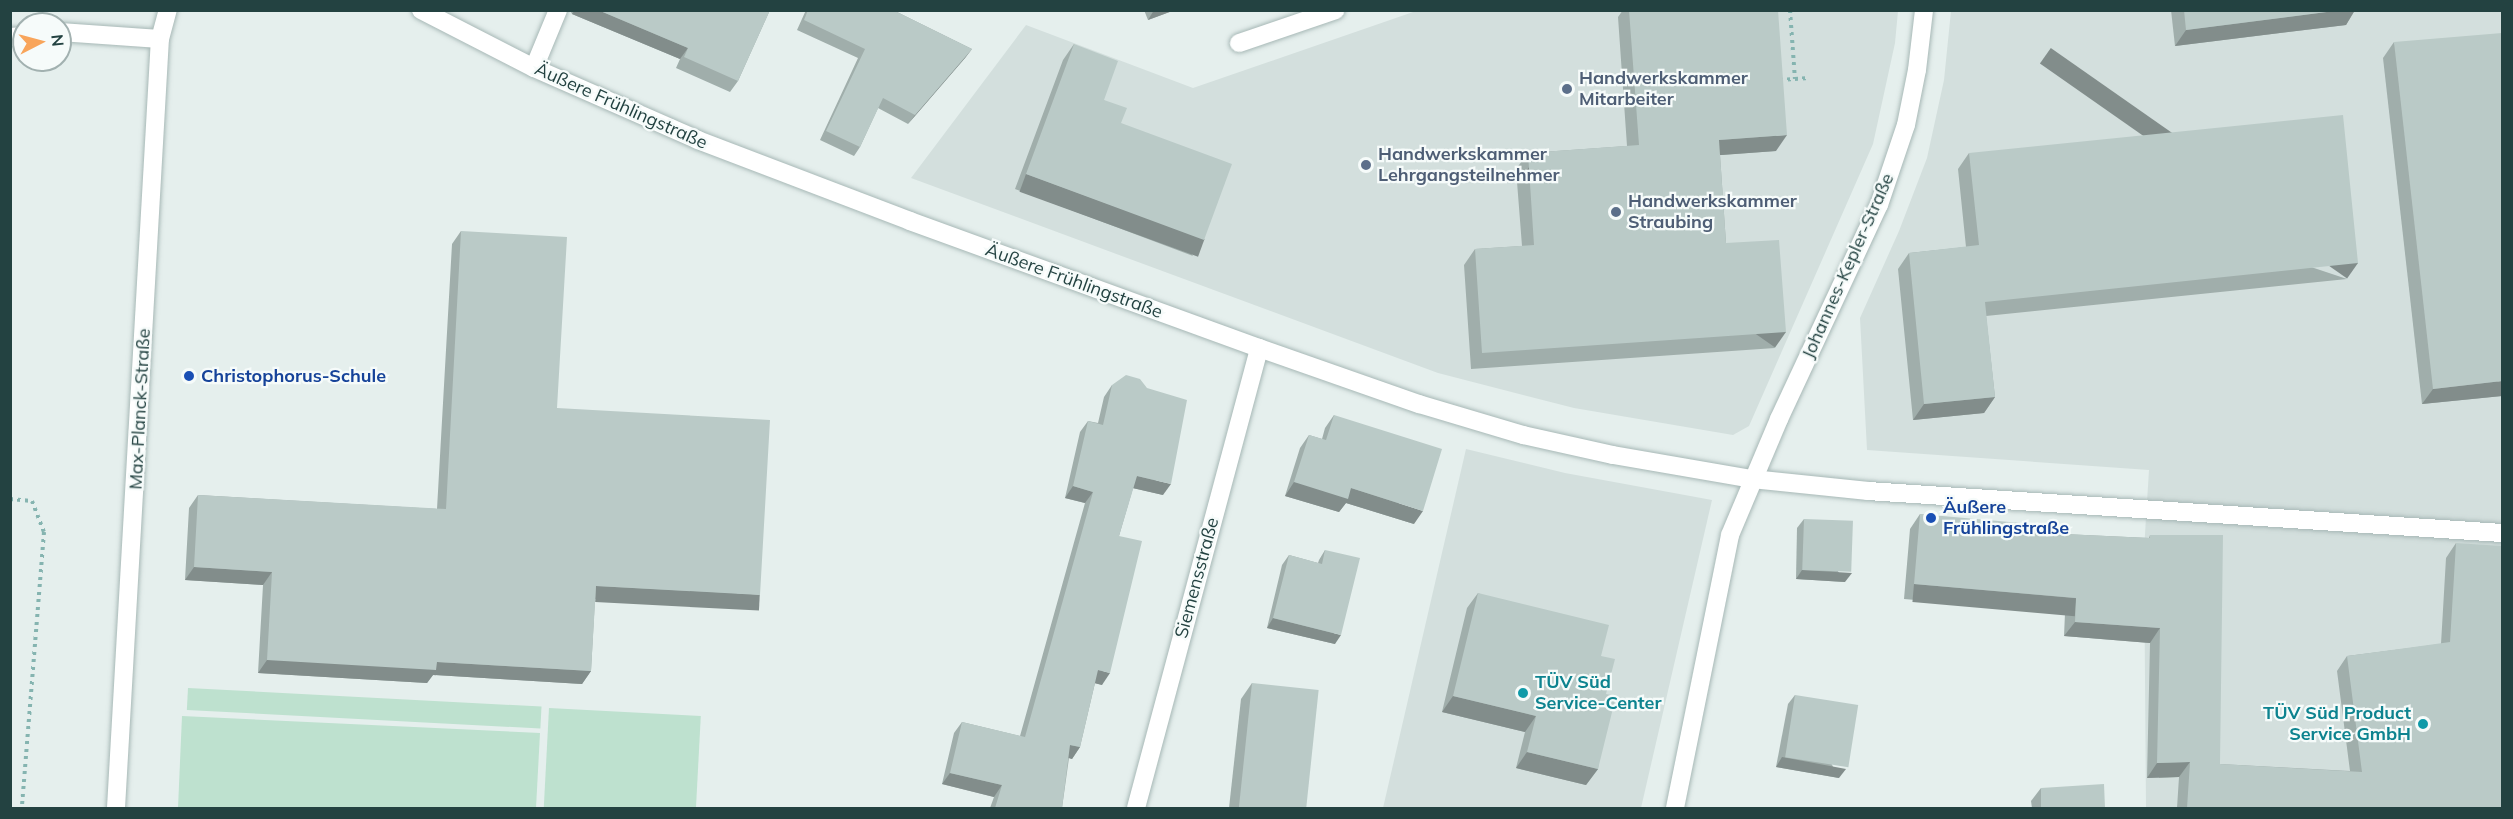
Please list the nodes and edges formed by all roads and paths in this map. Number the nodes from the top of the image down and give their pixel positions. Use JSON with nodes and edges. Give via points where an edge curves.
{"nodes":[{"id":1,"x":168,"y":10,"type":"edge"},
{"id":2,"x":421,"y":10,"type":"edge"},
{"id":3,"x":558,"y":10,"type":"edge"},
{"id":4,"x":1336,"y":10,"type":"edge"},
{"id":5,"x":1790,"y":10,"type":"edge"},
{"id":6,"x":1924,"y":10,"type":"edge"},
{"id":7,"x":72,"y":33,"type":"edge"},
{"id":8,"x":160,"y":39,"type":"junction"},
{"id":9,"x":1239,"y":43,"type":"dead end"},
{"id":10,"x":534,"y":68,"type":"junction"},
{"id":11,"x":1809,"y":78,"type":"dead end"},
{"id":12,"x":1795,"y":79,"type":"junction"},
{"id":13,"x":1771,"y":81,"type":"edge"},
{"id":14,"x":1259,"y":348,"type":"junction"},
{"id":15,"x":1752,"y":479,"type":"junction"},
{"id":16,"x":10,"y":500,"type":"edge"},
{"id":17,"x":2502,"y":533,"type":"edge"},
{"id":18,"x":22,"y":808,"type":"edge"},
{"id":19,"x":116,"y":808,"type":"edge"},
{"id":20,"x":1136,"y":808,"type":"edge"},
{"id":21,"x":1675,"y":808,"type":"edge"}],
"edges":[{"from":1,"to":8,"type":"street","name":"Max-Planck-Straße"},
{"from":2,"to":10,"type":"street","name":"Äußere Frühlingstraße"},
{"from":3,"to":10,"type":"street"},
{"from":4,"to":9,"type":"street"},
{"from":5,"to":12,"type":"path"},
{"from":6,"to":15,"type":"street","name":"Johannes-Kepler-Straße","via":[[1906,125],[1879,205]]},
{"from":7,"to":8,"type":"street"},
{"from":8,"to":19,"type":"street","name":"Max-Planck-Straße"},
{"from":10,"to":14,"type":"street","name":"Äußere Frühlingstraße","via":[[698,140]]},
{"from":11,"to":12,"type":"path"},
{"from":12,"to":13,"type":"path"},
{"from":14,"to":15,"type":"street","name":"Äußere Frühlingstraße","via":[[1419,404],[1523,435]]},
{"from":14,"to":20,"type":"street","name":"Siemensstraße"},
{"from":15,"to":17,"type":"street","name":"Äußere Frühlingstraße","via":[[1981,500]]},
{"from":15,"to":21,"type":"street","via":[[1730,535]]},
{"from":16,"to":18,"type":"path","via":[[32,501],[44,532]]}]}
